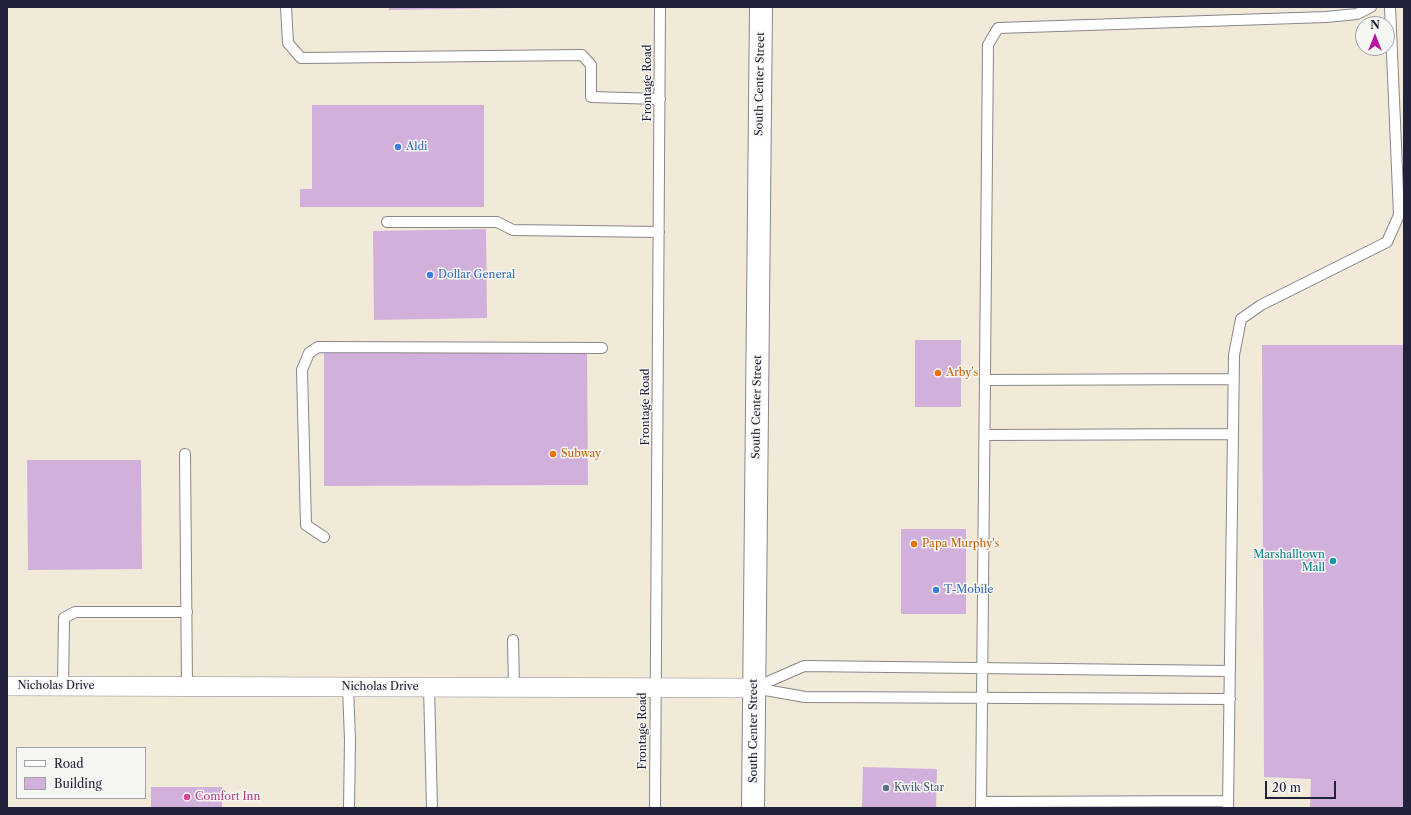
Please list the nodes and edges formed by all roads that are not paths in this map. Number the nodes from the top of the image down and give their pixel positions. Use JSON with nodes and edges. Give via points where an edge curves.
{"nodes":[{"id":1,"x":286,"y":7,"type":"edge"},
{"id":2,"x":660,"y":7,"type":"edge"},
{"id":3,"x":761,"y":7,"type":"edge"},
{"id":4,"x":1371,"y":7,"type":"edge"},
{"id":5,"x":1390,"y":7,"type":"edge"},
{"id":6,"x":660,"y":99,"type":"junction"},
{"id":7,"x":388,"y":222,"type":"dead end"},
{"id":8,"x":659,"y":232,"type":"junction"},
{"id":9,"x":602,"y":348,"type":"dead end"},
{"id":10,"x":1234,"y":379,"type":"junction"},
{"id":11,"x":985,"y":380,"type":"junction"},
{"id":12,"x":1233,"y":434,"type":"junction"},
{"id":13,"x":985,"y":435,"type":"junction"},
{"id":14,"x":186,"y":454,"type":"dead end"},
{"id":15,"x":324,"y":537,"type":"dead end"},
{"id":16,"x":187,"y":612,"type":"junction"},
{"id":17,"x":513,"y":640,"type":"dead end"},
{"id":18,"x":983,"y":669,"type":"junction"},
{"id":19,"x":1230,"y":672,"type":"junction"},
{"id":20,"x":7,"y":686,"type":"edge"},
{"id":21,"x":63,"y":686,"type":"junction"},
{"id":22,"x":187,"y":686,"type":"junction"},
{"id":23,"x":348,"y":687,"type":"junction"},
{"id":24,"x":429,"y":687,"type":"junction"},
{"id":25,"x":514,"y":687,"type":"junction"},
{"id":26,"x":656,"y":688,"type":"junction"},
{"id":27,"x":754,"y":688,"type":"junction"},
{"id":28,"x":983,"y":698,"type":"junction"},
{"id":29,"x":1230,"y":699,"type":"junction"},
{"id":30,"x":1228,"y":804,"type":"edge"},
{"id":31,"x":981,"y":805,"type":"edge"},
{"id":32,"x":349,"y":808,"type":"edge"},
{"id":33,"x":432,"y":808,"type":"edge"},
{"id":34,"x":655,"y":808,"type":"edge"},
{"id":35,"x":753,"y":808,"type":"edge"}],
"edges":[{"from":1,"to":6,"type":"lane","via":[[288,43],[301,58],[582,55],[591,65],[591,97]]},
{"from":2,"to":6,"type":"lane","name":"Frontage Road"},
{"from":3,"to":27,"type":"main road","name":"South Center Street"},
{"from":4,"to":11,"type":"lane","via":[[1357,14],[1326,17],[998,28],[988,45]]},
{"from":5,"to":10,"type":"lane","via":[[1399,215],[1387,242],[1261,305],[1241,319],[1234,355]]},
{"from":6,"to":8,"type":"lane","name":"Frontage Road"},
{"from":7,"to":8,"type":"lane","via":[[497,222],[513,230]]},
{"from":8,"to":26,"type":"lane","name":"Frontage Road"},
{"from":9,"to":15,"type":"lane","via":[[318,347],[309,353],[302,370],[306,525]]},
{"from":10,"to":11,"type":"lane"},
{"from":10,"to":12,"type":"lane"},
{"from":11,"to":13,"type":"lane"},
{"from":12,"to":13,"type":"lane"},
{"from":12,"to":19,"type":"lane"},
{"from":13,"to":18,"type":"lane"},
{"from":14,"to":16,"type":"lane"},
{"from":16,"to":21,"type":"lane","via":[[75,612],[64,618]]},
{"from":16,"to":22,"type":"lane"},
{"from":17,"to":25,"type":"lane"},
{"from":18,"to":19,"type":"lane"},
{"from":18,"to":27,"type":"lane","via":[[804,666]]},
{"from":18,"to":28,"type":"lane"},
{"from":19,"to":29,"type":"lane"},
{"from":20,"to":21,"type":"street","name":"Nicholas Drive"},
{"from":21,"to":22,"type":"street","name":"Nicholas Drive"},
{"from":22,"to":23,"type":"street","name":"Nicholas Drive"},
{"from":23,"to":24,"type":"street","name":"Nicholas Drive"},
{"from":23,"to":32,"type":"lane"},
{"from":24,"to":25,"type":"street","name":"Nicholas Drive"},
{"from":24,"to":33,"type":"lane"},
{"from":25,"to":26,"type":"street","name":"Nicholas Drive"},
{"from":26,"to":27,"type":"street","name":"Nicholas Drive"},
{"from":26,"to":34,"type":"lane","name":"Frontage Road"},
{"from":27,"to":28,"type":"lane","via":[[805,697]]},
{"from":27,"to":35,"type":"main road","name":"South Center Street"},
{"from":28,"to":29,"type":"lane"},
{"from":28,"to":31,"type":"lane"},
{"from":29,"to":30,"type":"lane"},
{"from":30,"to":31,"type":"lane"}]}
